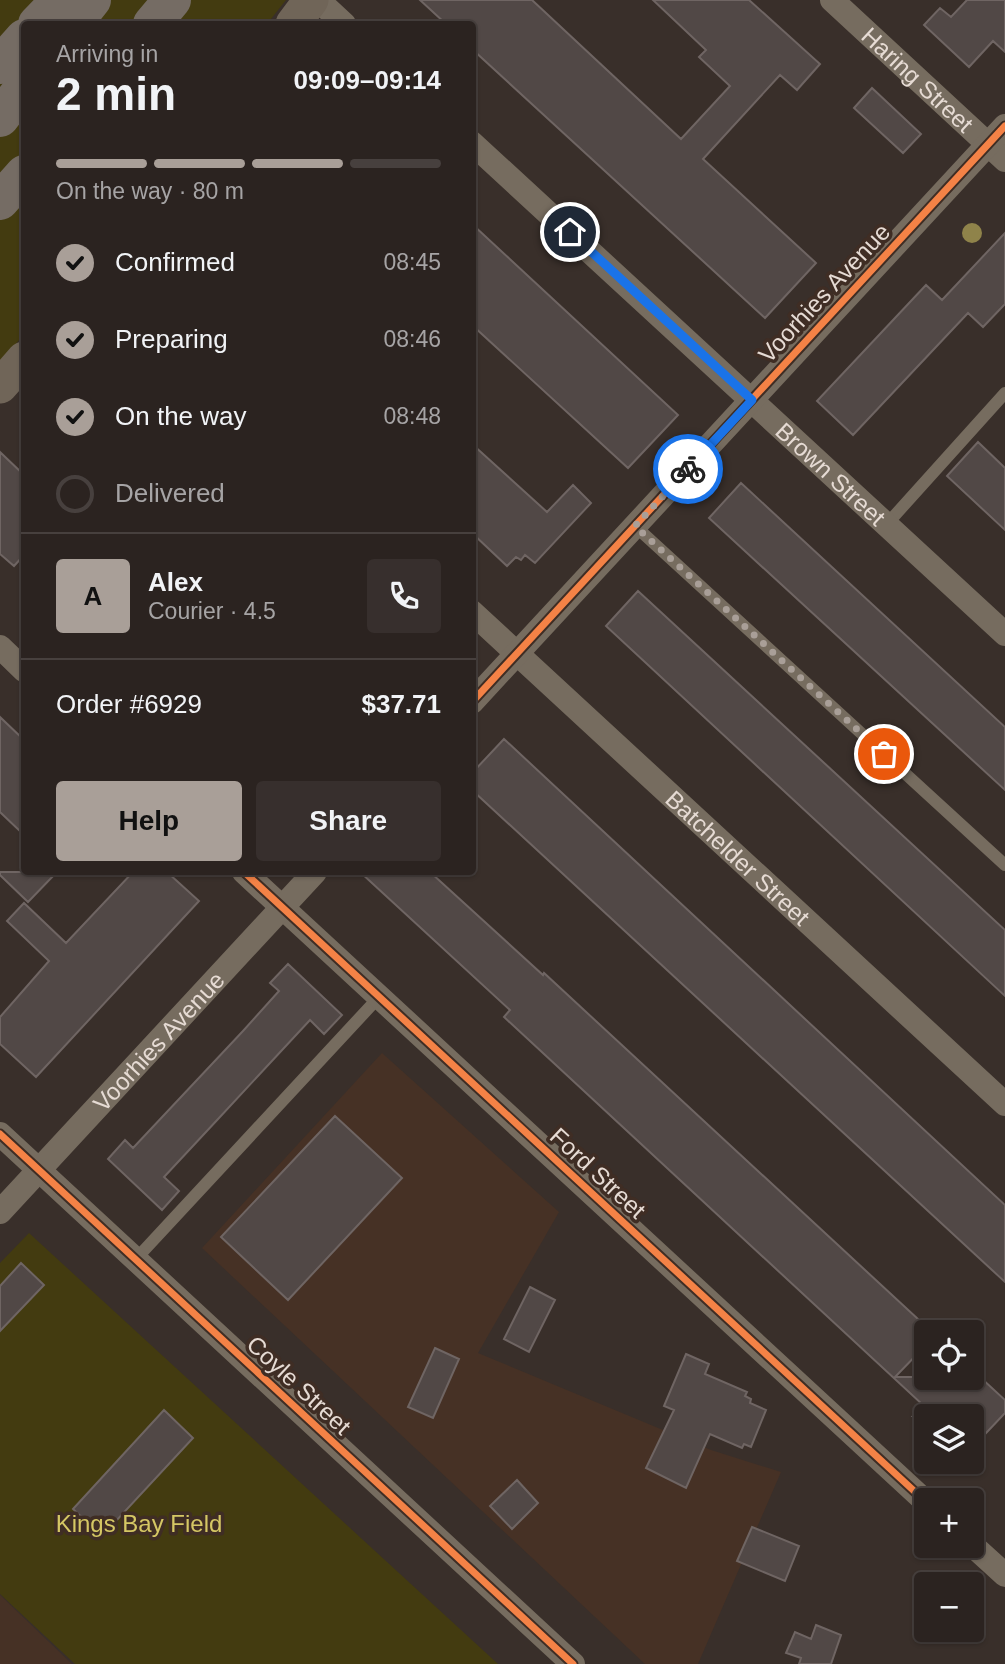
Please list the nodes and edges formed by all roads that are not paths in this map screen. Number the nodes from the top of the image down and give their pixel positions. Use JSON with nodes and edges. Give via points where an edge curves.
{"nodes":[{"id":1,"x":60,"y":0,"type":"edge"},
{"id":2,"x":92,"y":0,"type":"edge"},
{"id":3,"x":172,"y":0,"type":"edge"},
{"id":4,"x":311,"y":0,"type":"edge"},
{"id":5,"x":318,"y":0,"type":"edge"},
{"id":6,"x":832,"y":0,"type":"edge"},
{"id":7,"x":40,"y":21,"type":"edge"},
{"id":8,"x":75,"y":21,"type":"edge"},
{"id":9,"x":154,"y":21,"type":"edge"},
{"id":10,"x":295,"y":21,"type":"edge"},
{"id":11,"x":341,"y":21,"type":"edge"},
{"id":12,"x":21,"y":41,"type":"edge"},
{"id":13,"x":0,"y":65,"type":"edge"},
{"id":14,"x":21,"y":91,"type":"edge"},
{"id":15,"x":0,"y":118,"type":"edge"},
{"id":16,"x":1005,"y":126,"type":"edge"},
{"id":17,"x":476,"y":147,"type":"edge"},
{"id":18,"x":997,"y":152,"type":"edge"},
{"id":19,"x":21,"y":177,"type":"edge"},
{"id":20,"x":0,"y":201,"type":"edge"},
{"id":21,"x":21,"y":362,"type":"edge"},
{"id":22,"x":0,"y":386,"type":"edge"},
{"id":23,"x":1005,"y":393,"type":"edge"},
{"id":24,"x":752,"y":400,"type":"junction"},
{"id":25,"x":887,"y":524,"type":"junction"},
{"id":26,"x":635,"y":526,"type":"junction"},
{"id":27,"x":476,"y":616,"type":"edge"},
{"id":28,"x":1005,"y":634,"type":"edge"},
{"id":29,"x":0,"y":647,"type":"edge"},
{"id":30,"x":517,"y":653,"type":"junction"},
{"id":31,"x":21,"y":667,"type":"edge"},
{"id":32,"x":476,"y":698,"type":"edge"},
{"id":33,"x":1005,"y":865,"type":"edge"},
{"id":34,"x":247,"y":875,"type":"edge"},
{"id":35,"x":312,"y":875,"type":"edge"},
{"id":36,"x":282,"y":907,"type":"junction"},
{"id":37,"x":380,"y":998,"type":"junction"},
{"id":38,"x":1005,"y":1104,"type":"edge"},
{"id":39,"x":0,"y":1134,"type":"edge"},
{"id":40,"x":38,"y":1170,"type":"junction"},
{"id":41,"x":0,"y":1212,"type":"edge"},
{"id":42,"x":135,"y":1259,"type":"junction"},
{"id":43,"x":914,"y":1491,"type":"edge"},
{"id":44,"x":984,"y":1556,"type":"edge"},
{"id":45,"x":1005,"y":1575,"type":"edge"},
{"id":46,"x":573,"y":1664,"type":"edge"}],
"edges":[{"from":1,"to":7,"type":"highway"},
{"from":2,"to":8,"type":"highway"},
{"from":3,"to":9,"type":"highway"},
{"from":4,"to":10,"type":"main road"},
{"from":5,"to":11,"type":"street"},
{"from":6,"to":18,"type":"street","name":"Haring Street"},
{"from":12,"to":13,"type":"highway"},
{"from":14,"to":15,"type":"highway"},
{"from":16,"to":18,"type":"street","name":"Voorhies Avenue"},
{"from":17,"to":24,"type":"street","name":"Brown Street"},
{"from":18,"to":24,"type":"street","name":"Voorhies Avenue"},
{"from":19,"to":20,"type":"highway"},
{"from":21,"to":22,"type":"main road"},
{"from":23,"to":25,"type":"lane"},
{"from":24,"to":25,"type":"street","name":"Brown Street"},
{"from":24,"to":26,"type":"street","name":"Voorhies Avenue"},
{"from":25,"to":28,"type":"street","name":"Brown Street"},
{"from":26,"to":30,"type":"street","name":"Voorhies Avenue"},
{"from":26,"to":33,"type":"lane"},
{"from":27,"to":30,"type":"street","name":"Batchelder Street"},
{"from":29,"to":31,"type":"street"},
{"from":30,"to":32,"type":"street","name":"Voorhies Avenue"},
{"from":30,"to":38,"type":"street","name":"Batchelder Street"},
{"from":34,"to":36,"type":"street","name":"Ford Street"},
{"from":35,"to":36,"type":"street","name":"Voorhies Avenue"},
{"from":36,"to":37,"type":"street","name":"Ford Street"},
{"from":36,"to":40,"type":"street","name":"Voorhies Avenue"},
{"from":37,"to":42,"type":"lane"},
{"from":37,"to":43,"type":"street","name":"Ford Street"},
{"from":39,"to":40,"type":"street","name":"Coyle Street"},
{"from":40,"to":41,"type":"street","name":"Voorhies Avenue"},
{"from":40,"to":42,"type":"street","name":"Coyle Street"},
{"from":42,"to":46,"type":"street","name":"Coyle Street"},
{"from":44,"to":45,"type":"street"}]}
